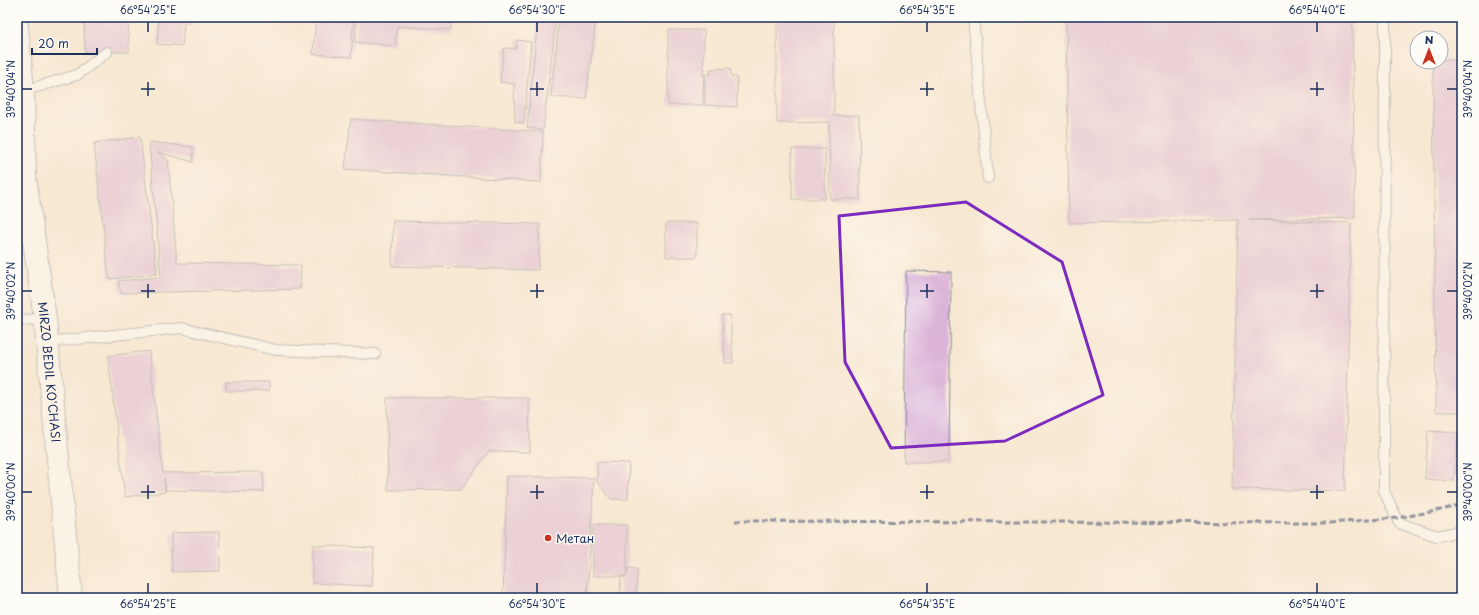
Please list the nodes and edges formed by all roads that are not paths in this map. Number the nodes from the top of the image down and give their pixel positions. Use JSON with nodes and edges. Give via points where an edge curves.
{"nodes":[{"id":1,"x":973,"y":17,"type":"edge"},
{"id":2,"x":1385,"y":17,"type":"edge"},
{"id":3,"x":17,"y":27,"type":"edge"},
{"id":4,"x":107,"y":52,"type":"dead end"},
{"id":5,"x":23,"y":91,"type":"junction"},
{"id":6,"x":988,"y":178,"type":"dead end"},
{"id":7,"x":45,"y":319,"type":"junction"},
{"id":8,"x":17,"y":320,"type":"edge"},
{"id":9,"x":47,"y":342,"type":"junction"},
{"id":10,"x":375,"y":354,"type":"dead end"},
{"id":11,"x":1462,"y":531,"type":"edge"},
{"id":12,"x":72,"y":598,"type":"edge"}],
"edges":[{"from":1,"to":6,"type":"lane"},
{"from":2,"to":11,"type":"lane","via":[[1384,491],[1399,523],[1437,536]]},
{"from":3,"to":5,"type":"street","name":"MIRZO BEDIL KO'CHASI"},
{"from":4,"to":5,"type":"lane","via":[[77,75]]},
{"from":5,"to":7,"type":"street","name":"MIRZO BEDIL KO'CHASI","via":[[25,178]]},
{"from":7,"to":8,"type":"lane"},
{"from":7,"to":9,"type":"street","name":"MIRZO BEDIL KO'CHASI"},
{"from":9,"to":10,"type":"lane","via":[[181,328],[276,350]]},
{"from":9,"to":12,"type":"street","name":"MIRZO BEDIL KO'CHASI"}]}
